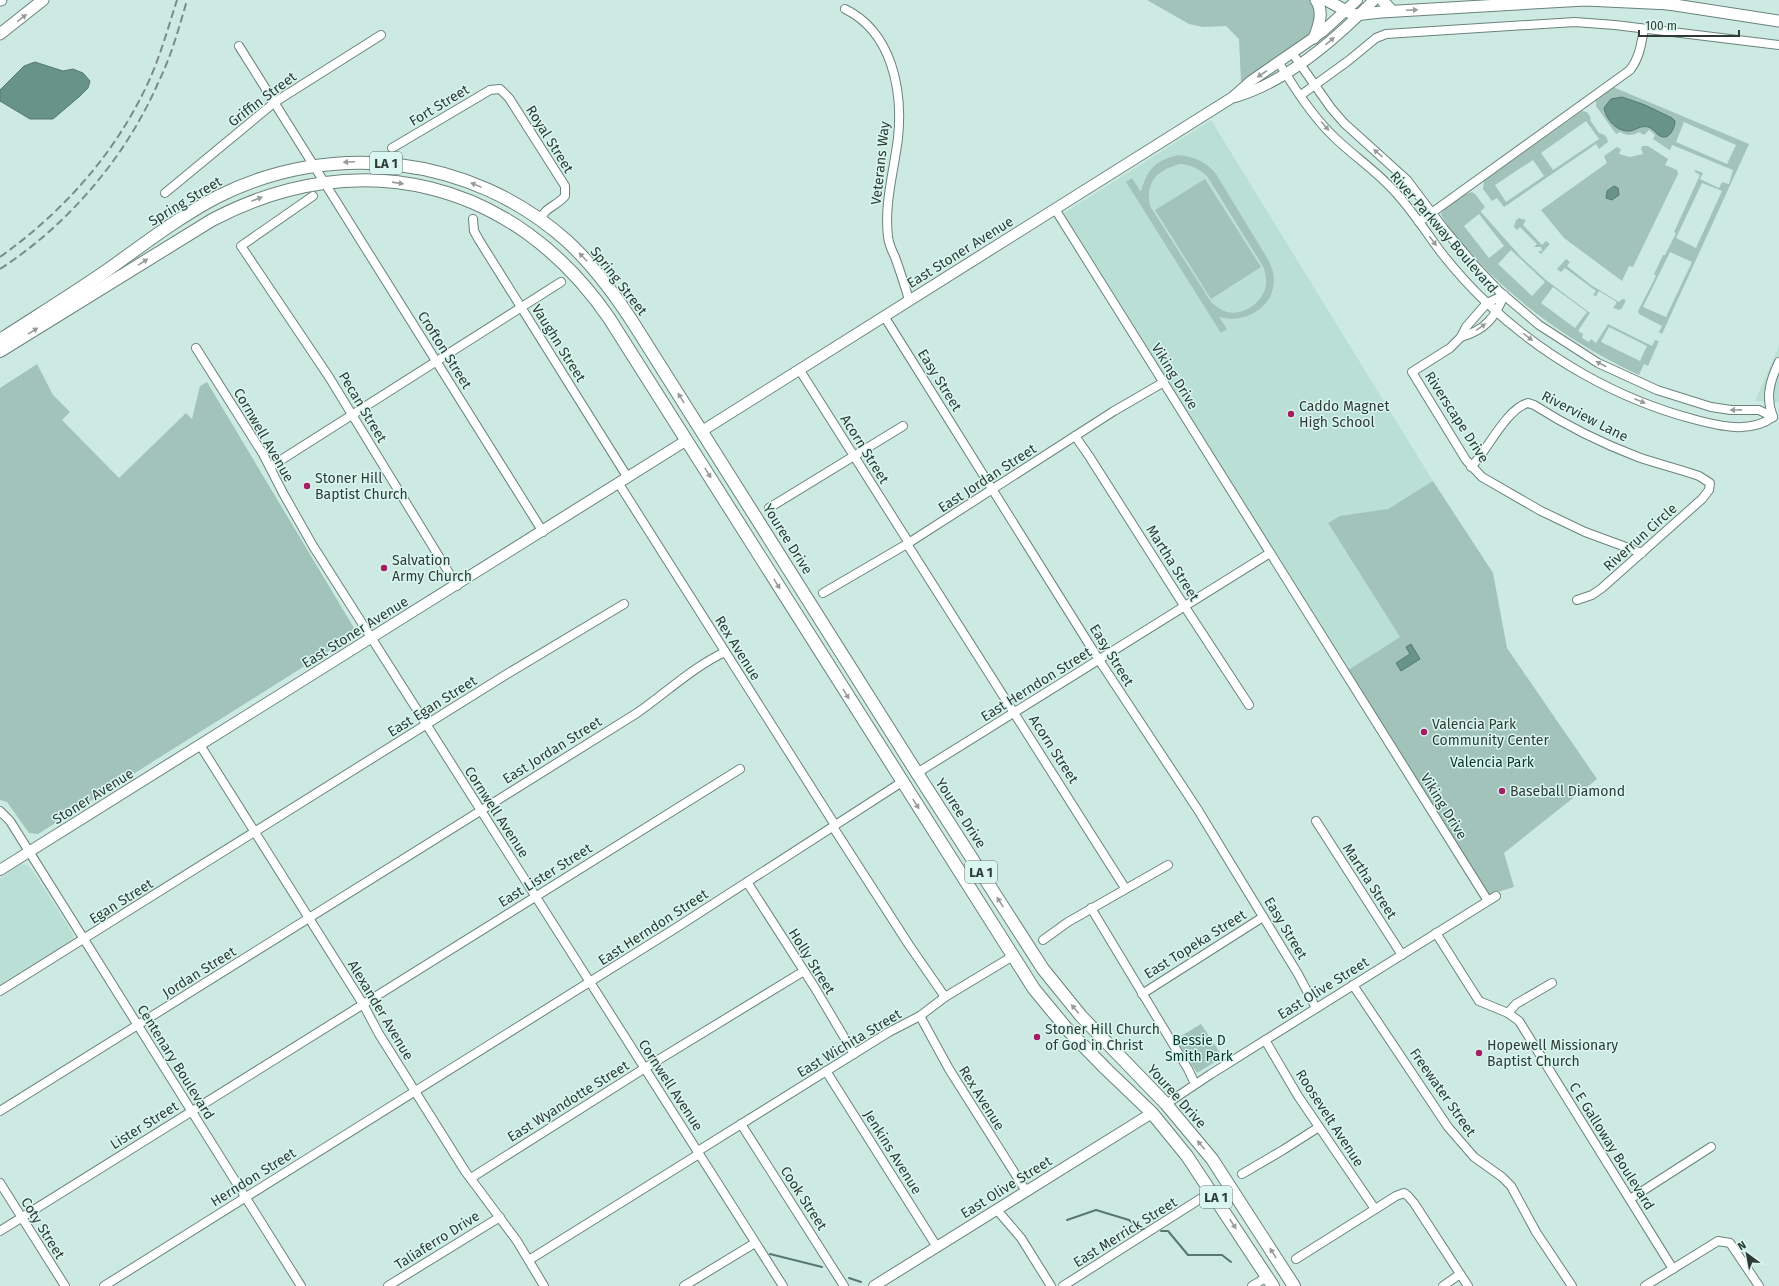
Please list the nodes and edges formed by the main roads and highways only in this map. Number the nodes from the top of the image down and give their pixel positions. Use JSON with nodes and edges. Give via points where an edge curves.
{"nodes":[{"id":1,"x":43,"y":0,"type":"edge"},
{"id":2,"x":1316,"y":0,"type":"edge"},
{"id":3,"x":1326,"y":0,"type":"edge"},
{"id":4,"x":1382,"y":0,"type":"edge"},
{"id":5,"x":1644,"y":0,"type":"edge"},
{"id":6,"x":1670,"y":4,"type":"junction"},
{"id":7,"x":1392,"y":11,"type":"junction"},
{"id":8,"x":1779,"y":21,"type":"edge"},
{"id":9,"x":0,"y":34,"type":"edge"},
{"id":10,"x":1314,"y":38,"type":"road end"},
{"id":11,"x":0,"y":340,"type":"edge"},
{"id":12,"x":0,"y":351,"type":"edge"},
{"id":13,"x":702,"y":431,"type":"junction"},
{"id":14,"x":687,"y":440,"type":"junction"},
{"id":15,"x":917,"y":773,"type":"junction"},
{"id":16,"x":902,"y":782,"type":"junction"},
{"id":17,"x":1166,"y":1104,"type":"junction"},
{"id":18,"x":1152,"y":1113,"type":"junction"},
{"id":19,"x":1270,"y":1281,"type":"edge"},
{"id":20,"x":1294,"y":1286,"type":"edge"}],
"edges":[{"from":9,"to":1,"type":"main road","one_way":true},
{"from":2,"to":10,"type":"main road","via":[[1321,16]]},
{"from":3,"to":7,"type":"main road","via":[[1349,14]]},
{"from":4,"to":7,"type":"main road"},
{"from":5,"to":6,"type":"main road"},
{"from":7,"to":6,"type":"main road","one_way":true,"via":[[1585,0]]},
{"from":6,"to":8,"type":"main road"},
{"from":13,"to":11,"type":"main road","name":"Spring Street","number":"LA 1","one_way":true,"via":[[601,277],[567,241],[512,202],[466,180],[425,169],[366,162],[314,166],[262,178],[232,190],[204,204]]},
{"from":12,"to":14,"type":"main road","number":"LA 1","one_way":true,"via":[[219,216],[267,195],[294,187],[324,182],[387,181],[457,196],[501,216],[539,241],[570,269],[600,304]]},
{"from":13,"to":14,"type":"main road"},
{"from":13,"to":15,"type":"main road","name":"Youree Drive","number":"LA 1"},
{"from":14,"to":16,"type":"main road","number":"LA 1","one_way":true},
{"from":15,"to":16,"type":"main road"},
{"from":17,"to":15,"type":"main road","name":"Youree Drive","number":"LA 1","one_way":true,"via":[[1081,1016],[1054,984]]},
{"from":16,"to":18,"type":"main road","number":"LA 1","one_way":true,"via":[[1034,989],[1067,1029]]},
{"from":17,"to":18,"type":"main road"},
{"from":20,"to":17,"type":"main road","name":"Youree Drive","number":"LA 1","one_way":true,"via":[[1212,1158]]},
{"from":18,"to":19,"type":"main road","number":"LA 1","one_way":true,"via":[[1205,1180]]}]}
